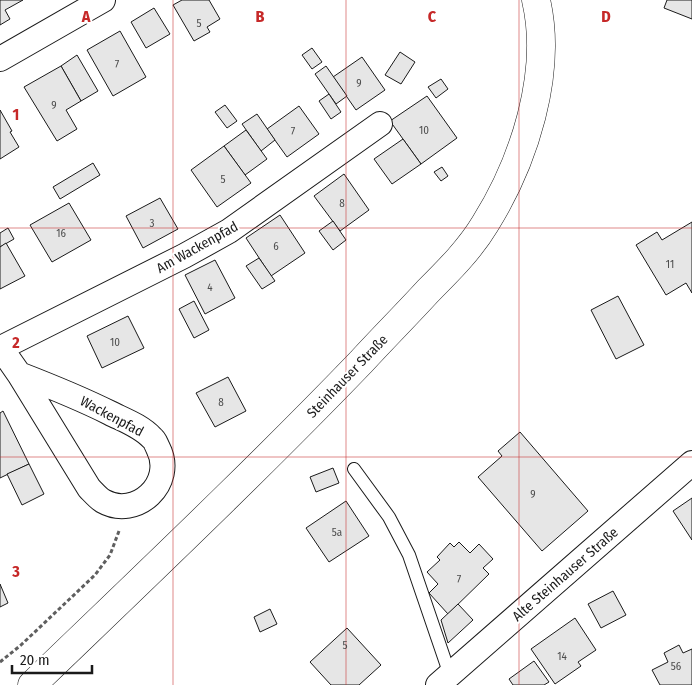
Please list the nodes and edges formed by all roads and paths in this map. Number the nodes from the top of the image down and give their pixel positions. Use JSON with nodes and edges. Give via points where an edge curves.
{"nodes":[{"id":1,"x":103,"y":0,"type":"edge"},
{"id":2,"x":536,"y":0,"type":"edge"},
{"id":3,"x":0,"y":59,"type":"edge"},
{"id":4,"x":380,"y":124,"type":"dead end"},
{"id":5,"x":0,"y":348,"type":"edge"},
{"id":6,"x":19,"y":374,"type":"junction"},
{"id":7,"x":692,"y":463,"type":"edge"},
{"id":8,"x":354,"y":469,"type":"dead end"},
{"id":9,"x":122,"y":506,"type":"junction"},
{"id":10,"x":0,"y":662,"type":"edge"},
{"id":11,"x":444,"y":680,"type":"edge"},
{"id":12,"x":32,"y":685,"type":"edge"}],
"edges":[{"from":1,"to":3,"type":"street"},
{"from":2,"to":12,"type":"main road","name":"Steinhauser Straße","via":[[539,77],[531,115],[506,187],[485,225],[459,259],[283,442]]},
{"from":4,"to":5,"type":"street","name":"Am Wackenpfad","via":[[230,231]]},
{"from":5,"to":6,"type":"street"},
{"from":6,"to":9,"type":"street","via":[[89,488],[103,501]]},
{"from":6,"to":9,"type":"street","name":"Wackenpfad","via":[[72,394],[133,424],[153,439],[162,456],[162,474],[155,490],[141,502]]},
{"from":7,"to":11,"type":"street","name":"Alte Steinhauser Straße"},
{"from":8,"to":11,"type":"lane","via":[[389,517],[409,555]]},
{"from":9,"to":10,"type":"path","via":[[122,526],[110,555],[95,575]]}]}
